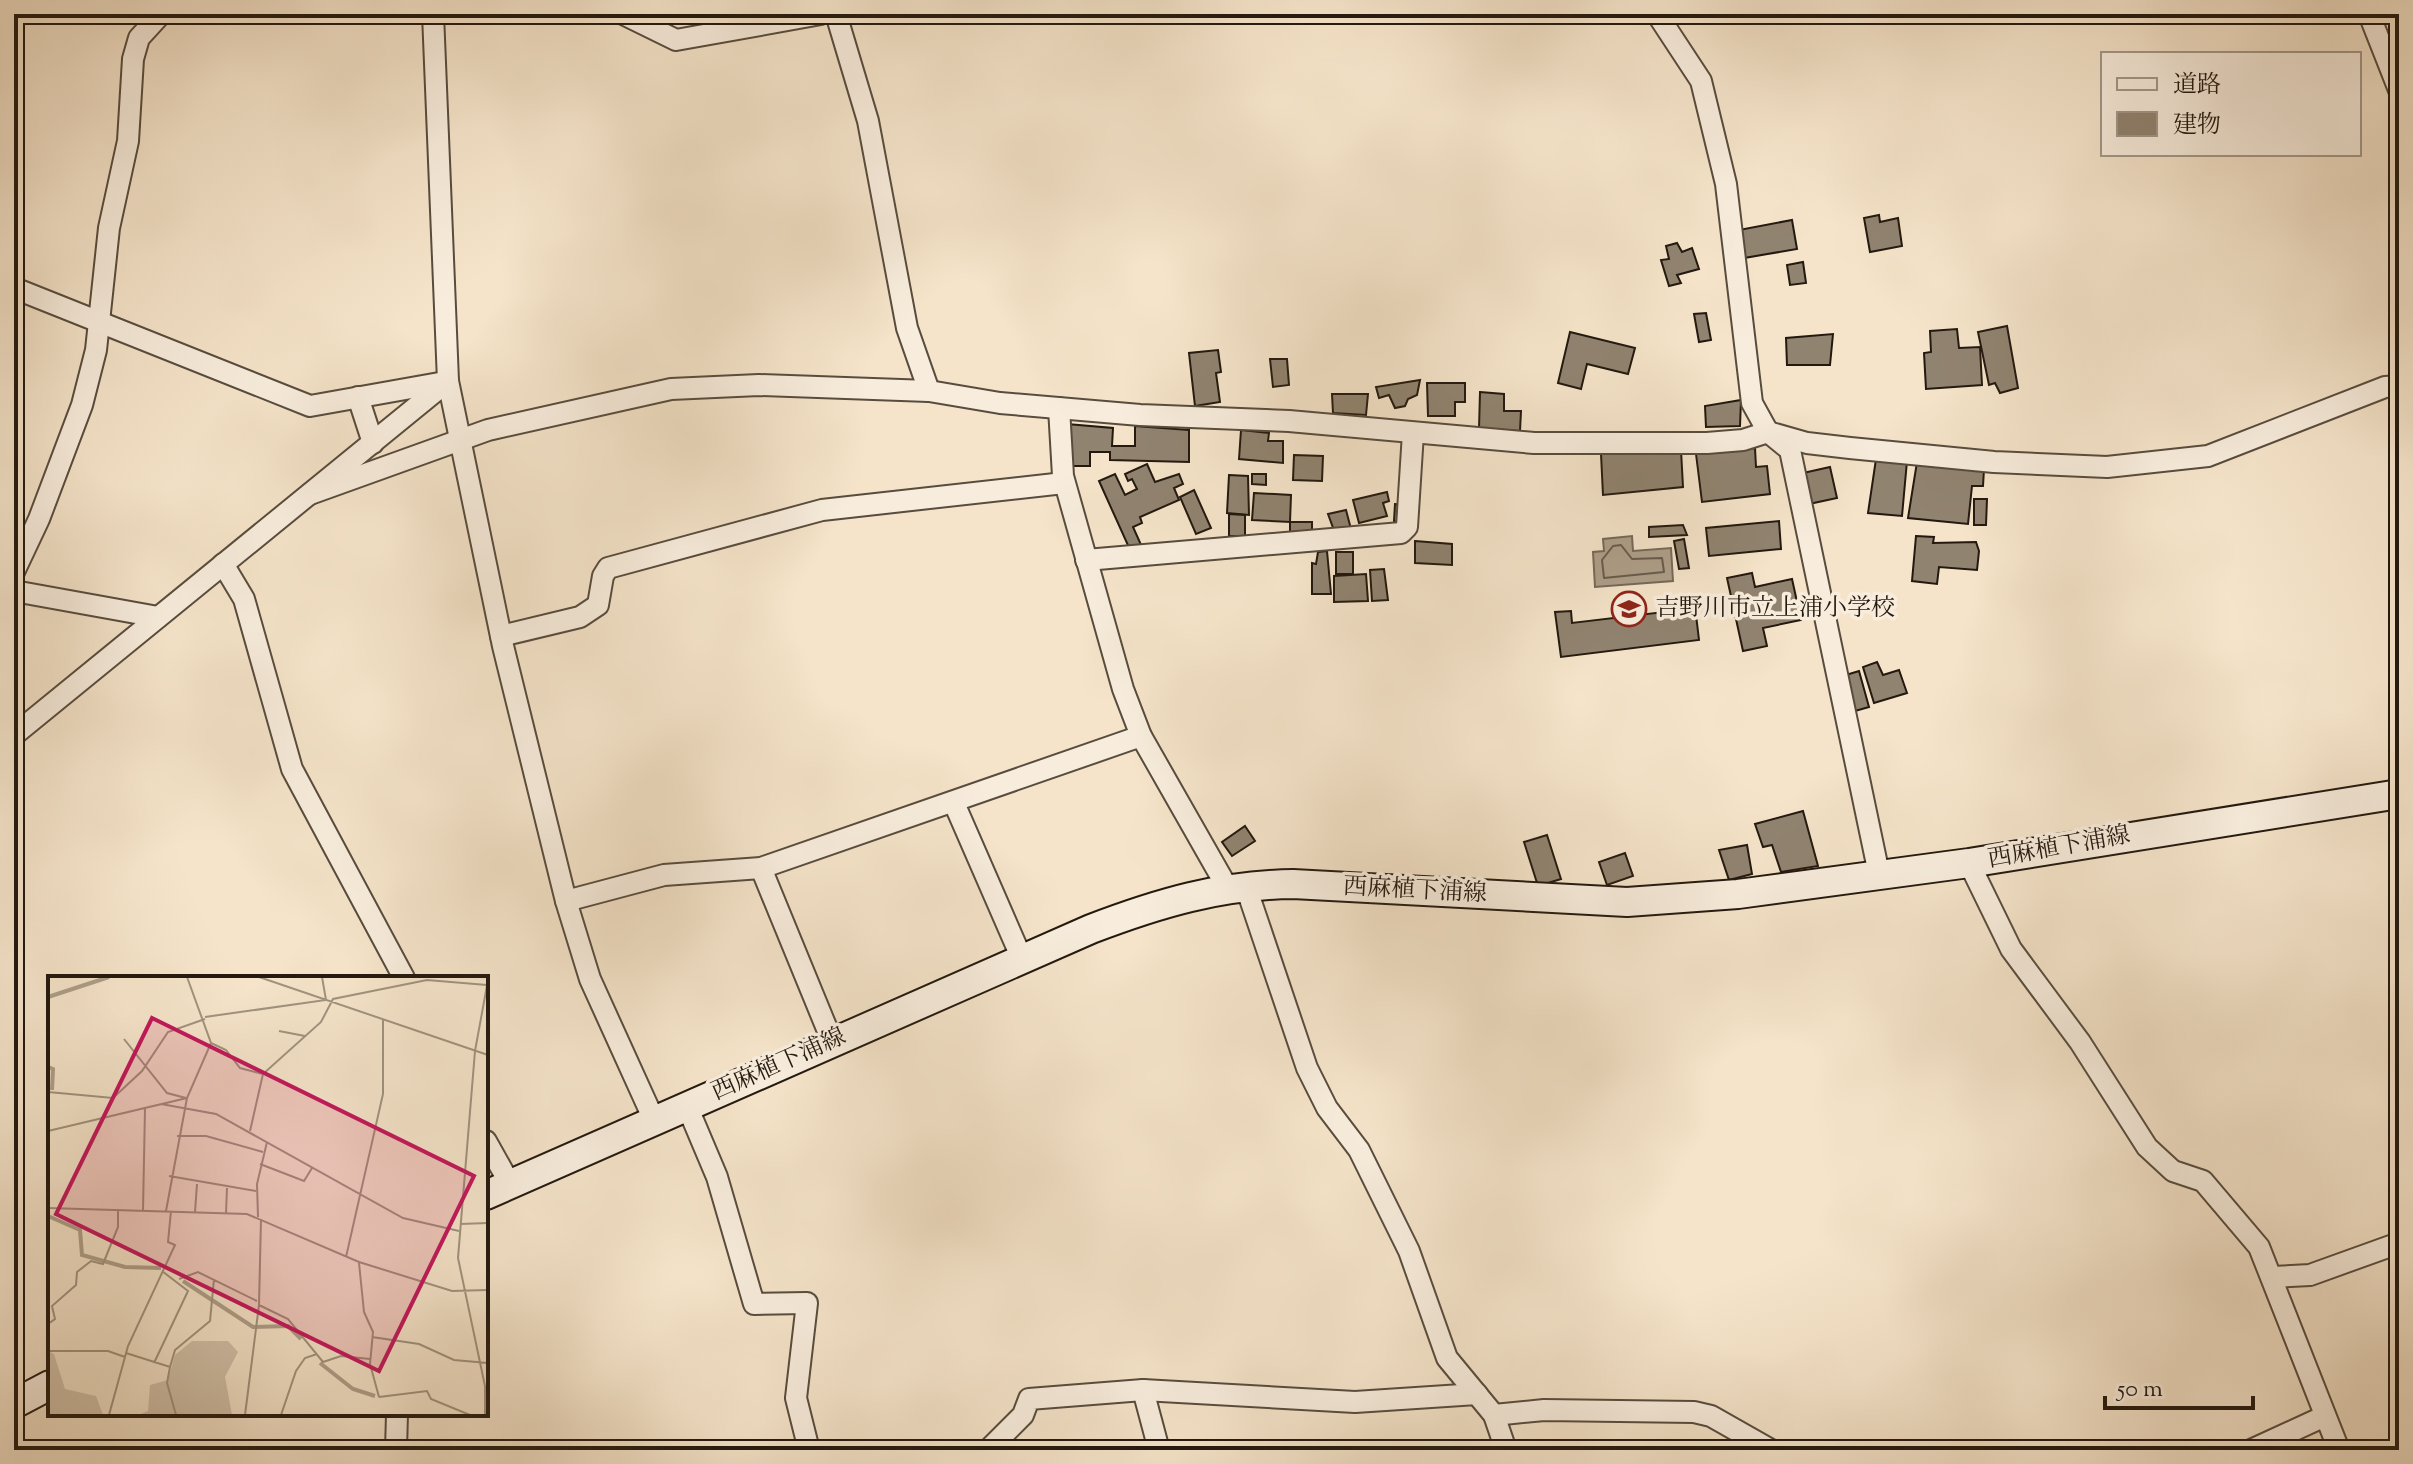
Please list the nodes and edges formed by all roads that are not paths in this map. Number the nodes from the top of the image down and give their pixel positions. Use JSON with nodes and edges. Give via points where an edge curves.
{"nodes":[{"id":1,"x":161,"y":14,"type":"edge"},
{"id":2,"x":433,"y":14,"type":"edge"},
{"id":3,"x":623,"y":14,"type":"edge"},
{"id":4,"x":821,"y":14,"type":"edge"},
{"id":5,"x":836,"y":14,"type":"edge"},
{"id":6,"x":1657,"y":14,"type":"edge"},
{"id":7,"x":2369,"y":14,"type":"edge"},
{"id":8,"x":2399,"y":90,"type":"edge"},
{"id":9,"x":14,"y":288,"type":"edge"},
{"id":10,"x":100,"y":319,"type":"junction"},
{"id":11,"x":448,"y":381,"type":"junction"},
{"id":12,"x":2399,"y":386,"type":"edge"},
{"id":13,"x":929,"y":391,"type":"junction"},
{"id":14,"x":358,"y":397,"type":"junction"},
{"id":15,"x":1059,"y":408,"type":"junction"},
{"id":16,"x":1768,"y":432,"type":"junction"},
{"id":17,"x":1413,"y":433,"type":"junction"},
{"id":18,"x":460,"y":439,"type":"junction"},
{"id":19,"x":373,"y":443,"type":"junction"},
{"id":20,"x":1064,"y":483,"type":"junction"},
{"id":21,"x":310,"y":494,"type":"junction"},
{"id":22,"x":1086,"y":560,"type":"junction"},
{"id":23,"x":223,"y":564,"type":"junction"},
{"id":24,"x":14,"y":572,"type":"edge"},
{"id":25,"x":14,"y":591,"type":"edge"},
{"id":26,"x":158,"y":617,"type":"junction"},
{"id":27,"x":501,"y":636,"type":"junction"},
{"id":28,"x":14,"y":735,"type":"edge"},
{"id":29,"x":1141,"y":736,"type":"junction"},
{"id":30,"x":2399,"y":794,"type":"edge"},
{"id":31,"x":954,"y":803,"type":"junction"},
{"id":32,"x":1969,"y":863,"type":"junction"},
{"id":33,"x":761,"y":868,"type":"junction"},
{"id":34,"x":1879,"y":874,"type":"junction"},
{"id":35,"x":1236,"y":886,"type":"junction"},
{"id":36,"x":566,"y":901,"type":"junction"},
{"id":37,"x":1022,"y":959,"type":"junction"},
{"id":38,"x":403,"y":976,"type":"edge"},
{"id":39,"x":832,"y":1041,"type":"junction"},
{"id":40,"x":687,"y":1106,"type":"junction"},
{"id":41,"x":654,"y":1120,"type":"junction"},
{"id":42,"x":488,"y":1149,"type":"edge"},
{"id":43,"x":498,"y":1190,"type":"edge"},
{"id":44,"x":2399,"y":1243,"type":"edge"},
{"id":45,"x":2273,"y":1277,"type":"junction"},
{"id":46,"x":48,"y":1386,"type":"edge"},
{"id":47,"x":1143,"y":1390,"type":"junction"},
{"id":48,"x":1477,"y":1394,"type":"junction"},
{"id":49,"x":14,"y":1404,"type":"edge"},
{"id":50,"x":1494,"y":1415,"type":"junction"},
{"id":51,"x":397,"y":1416,"type":"edge"},
{"id":52,"x":2325,"y":1416,"type":"junction"},
{"id":53,"x":396,"y":1450,"type":"edge"},
{"id":54,"x":809,"y":1450,"type":"edge"},
{"id":55,"x":988,"y":1450,"type":"edge"},
{"id":56,"x":1159,"y":1450,"type":"edge"},
{"id":57,"x":1506,"y":1450,"type":"edge"},
{"id":58,"x":1771,"y":1450,"type":"edge"},
{"id":59,"x":2251,"y":1450,"type":"edge"},
{"id":60,"x":2339,"y":1450,"type":"edge"}],
"edges":[{"from":1,"to":10,"type":"street","via":[[139,38],[133,59],[128,141],[109,228]]},
{"from":2,"to":11,"type":"street"},
{"from":3,"to":4,"type":"street","via":[[676,40]]},
{"from":5,"to":13,"type":"street","via":[[868,121],[907,328]]},
{"from":6,"to":16,"type":"street","via":[[1701,81],[1726,184],[1752,403]]},
{"from":7,"to":8,"type":"street"},
{"from":9,"to":10,"type":"street"},
{"from":10,"to":14,"type":"street","via":[[310,406]]},
{"from":10,"to":24,"type":"street","via":[[82,405]]},
{"from":11,"to":14,"type":"street"},
{"from":11,"to":18,"type":"street"},
{"from":11,"to":19,"type":"street"},
{"from":12,"to":16,"type":"street","via":[[2371,392],[2208,456],[2107,467],[1850,448]]},
{"from":13,"to":15,"type":"street"},
{"from":13,"to":18,"type":"street","via":[[759,385],[671,389]]},
{"from":14,"to":19,"type":"street"},
{"from":15,"to":17,"type":"street"},
{"from":15,"to":20,"type":"street"},
{"from":16,"to":17,"type":"street","via":[[1743,440],[1622,444]]},
{"from":16,"to":34,"type":"street","via":[[1790,450]]},
{"from":17,"to":22,"type":"street","via":[[1407,527],[1401,533]]},
{"from":18,"to":21,"type":"street"},
{"from":18,"to":27,"type":"street"},
{"from":19,"to":21,"type":"street"},
{"from":20,"to":22,"type":"street"},
{"from":20,"to":27,"type":"street","via":[[822,510],[671,550],[608,568],[598,605],[580,617]]},
{"from":21,"to":23,"type":"street"},
{"from":22,"to":29,"type":"street"},
{"from":23,"to":26,"type":"street"},
{"from":23,"to":38,"type":"street","via":[[244,599],[292,769]]},
{"from":25,"to":26,"type":"street"},
{"from":26,"to":28,"type":"street"},
{"from":27,"to":36,"type":"street"},
{"from":29,"to":31,"type":"street"},
{"from":29,"to":35,"type":"street"},
{"from":30,"to":32,"type":"main road","name":"西麻植下浦線"},
{"from":31,"to":33,"type":"street"},
{"from":31,"to":37,"type":"street"},
{"from":32,"to":34,"type":"main road","name":"西麻植下浦線"},
{"from":32,"to":45,"type":"street","via":[[2011,949],[2080,1042],[2147,1147],[2173,1171],[2203,1181],[2259,1247]]},
{"from":33,"to":36,"type":"street","via":[[664,875]]},
{"from":33,"to":39,"type":"street"},
{"from":34,"to":35,"type":"main road","name":"西麻植下浦線","via":[[1738,894],[1627,902]]},
{"from":35,"to":37,"type":"main road","name":"西麻植下浦線","via":[[1154,905]]},
{"from":35,"to":48,"type":"street","via":[[1307,1068],[1327,1108],[1359,1150],[1409,1251],[1447,1358]]},
{"from":36,"to":41,"type":"street","via":[[590,979]]},
{"from":37,"to":39,"type":"main road","name":"西麻植下浦線"},
{"from":39,"to":40,"type":"main road","name":"西麻植下浦線"},
{"from":40,"to":41,"type":"main road","name":"西麻植下浦線"},
{"from":40,"to":54,"type":"street","via":[[717,1177],[754,1304],[807,1303],[796,1398]]},
{"from":41,"to":43,"type":"main road","name":"西麻植下浦線"},
{"from":42,"to":43,"type":"street"},
{"from":44,"to":45,"type":"street","via":[[2310,1275]]},
{"from":45,"to":52,"type":"street"},
{"from":46,"to":49,"type":"main road"},
{"from":47,"to":48,"type":"street","via":[[1355,1402]]},
{"from":47,"to":55,"type":"street","via":[[1029,1399],[1023,1415]]},
{"from":47,"to":56,"type":"street"},
{"from":48,"to":50,"type":"street"},
{"from":50,"to":57,"type":"street"},
{"from":50,"to":58,"type":"street","via":[[1544,1410],[1694,1412]]},
{"from":51,"to":53,"type":"street"},
{"from":52,"to":59,"type":"street"},
{"from":52,"to":60,"type":"street"}]}
